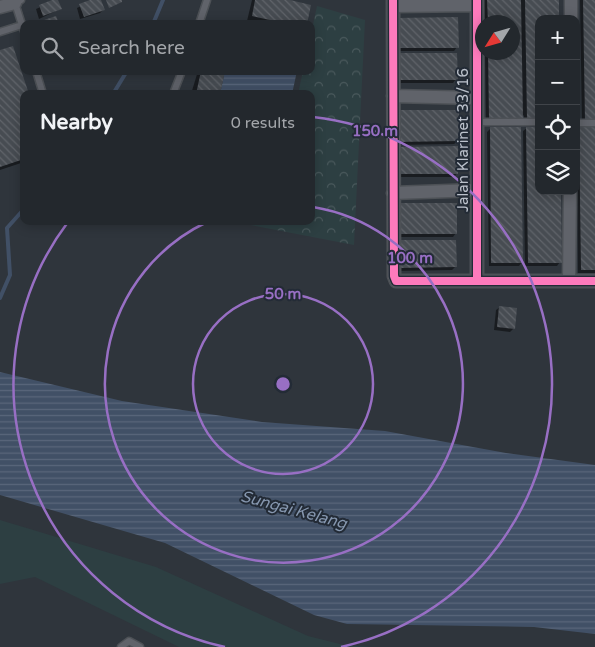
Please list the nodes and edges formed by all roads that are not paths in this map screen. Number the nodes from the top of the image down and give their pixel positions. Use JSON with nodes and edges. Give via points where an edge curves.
{"nodes":[{"id":1,"x":207,"y":0,"type":"edge"},
{"id":2,"x":571,"y":0,"type":"edge"},
{"id":3,"x":18,"y":1,"type":"edge"},
{"id":4,"x":476,"y":2,"type":"edge"},
{"id":5,"x":393,"y":3,"type":"edge"},
{"id":6,"x":0,"y":7,"type":"edge"},
{"id":7,"x":571,"y":15,"type":"edge"},
{"id":8,"x":22,"y":20,"type":"edge"},
{"id":9,"x":200,"y":20,"type":"edge"},
{"id":10,"x":20,"y":29,"type":"edge"},
{"id":11,"x":0,"y":32,"type":"edge"},
{"id":12,"x":37,"y":75,"type":"edge"},
{"id":13,"x":180,"y":75,"type":"edge"},
{"id":14,"x":42,"y":90,"type":"edge"},
{"id":15,"x":174,"y":90,"type":"edge"},
{"id":16,"x":393,"y":96,"type":"junction"},
{"id":17,"x":477,"y":98,"type":"junction"},
{"id":18,"x":477,"y":122,"type":"junction"},
{"id":19,"x":535,"y":122,"type":"edge"},
{"id":20,"x":580,"y":123,"type":"edge"},
{"id":21,"x":595,"y":123,"type":"edge"},
{"id":22,"x":477,"y":190,"type":"junction"},
{"id":23,"x":393,"y":193,"type":"junction"},
{"id":24,"x":570,"y":195,"type":"edge"},
{"id":25,"x":595,"y":280,"type":"edge"},
{"id":26,"x":477,"y":281,"type":"junction"},
{"id":27,"x":569,"y":281,"type":"junction"},
{"id":28,"x":121,"y":647,"type":"edge"},
{"id":29,"x":140,"y":647,"type":"edge"}],
"edges":[{"from":1,"to":9,"type":"lane"},
{"from":2,"to":7,"type":"street"},
{"from":3,"to":6,"type":"street"},
{"from":3,"to":8,"type":"lane"},
{"from":4,"to":5,"type":"street"},
{"from":4,"to":17,"type":"street","name":"Jalan Klarinet 33/16"},
{"from":5,"to":16,"type":"street"},
{"from":10,"to":11,"type":"lane"},
{"from":12,"to":14,"type":"lane"},
{"from":13,"to":15,"type":"lane"},
{"from":16,"to":17,"type":"street"},
{"from":16,"to":23,"type":"street"},
{"from":17,"to":18,"type":"street","name":"Jalan Klarinet 33/16"},
{"from":18,"to":19,"type":"lane"},
{"from":18,"to":22,"type":"street","name":"Jalan Klarinet 33/16"},
{"from":20,"to":21,"type":"lane"},
{"from":22,"to":23,"type":"street"},
{"from":22,"to":26,"type":"street","name":"Jalan Klarinet 33/16"},
{"from":23,"to":26,"type":"street","via":[[396,281]]},
{"from":24,"to":27,"type":"street"},
{"from":25,"to":27,"type":"street"},
{"from":26,"to":27,"type":"street"},
{"from":28,"to":29,"type":"lane","via":[[129,641]]}]}
